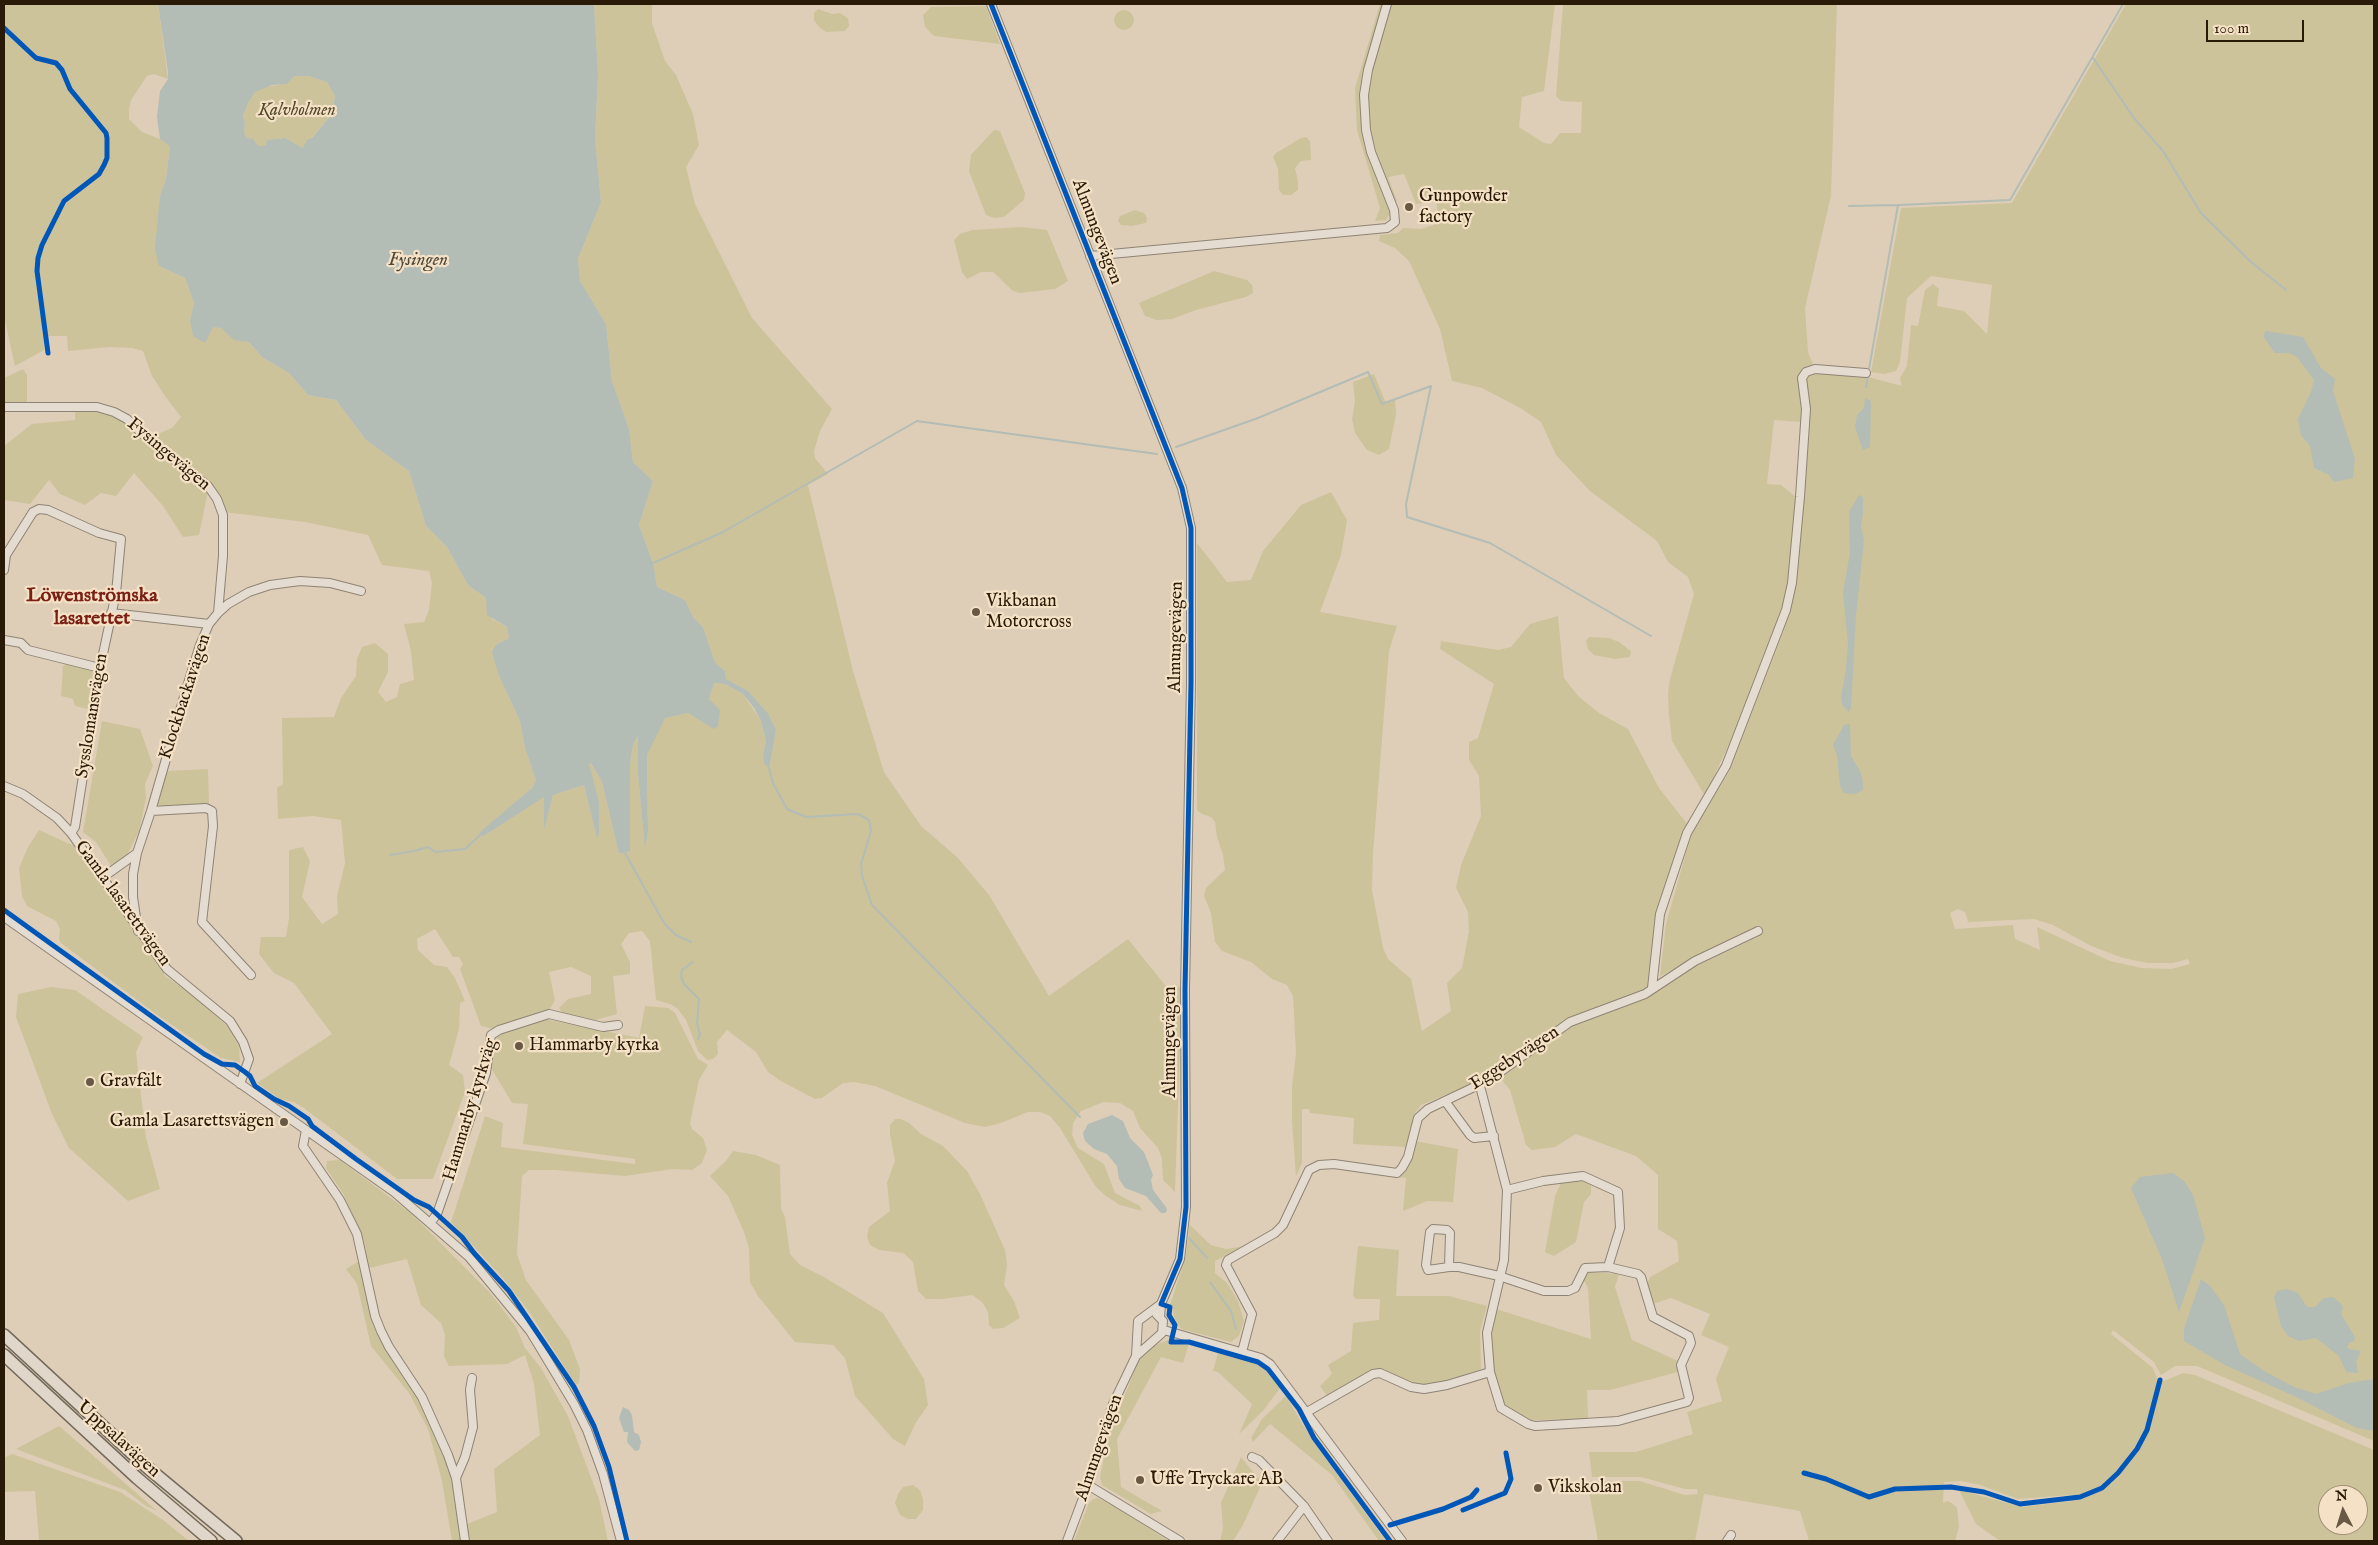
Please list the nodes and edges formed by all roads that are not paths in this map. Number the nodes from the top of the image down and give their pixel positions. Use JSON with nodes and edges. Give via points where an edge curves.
{"nodes":[{"id":1,"x":991,"y":4,"type":"edge"},
{"id":2,"x":1387,"y":4,"type":"edge"},
{"id":3,"x":1090,"y":256,"type":"junction"},
{"id":4,"x":1866,"y":373,"type":"dead end"},
{"id":5,"x":4,"y":407,"type":"edge"},
{"id":6,"x":4,"y":570,"type":"edge"},
{"id":7,"x":361,"y":591,"type":"dead end"},
{"id":8,"x":111,"y":613,"type":"junction"},
{"id":9,"x":218,"y":613,"type":"junction"},
{"id":10,"x":209,"y":624,"type":"junction"},
{"id":11,"x":4,"y":640,"type":"edge"},
{"id":12,"x":100,"y":668,"type":"junction"},
{"id":13,"x":4,"y":786,"type":"edge"},
{"id":14,"x":151,"y":811,"type":"junction"},
{"id":15,"x":71,"y":833,"type":"junction"},
{"id":16,"x":137,"y":853,"type":"junction"},
{"id":17,"x":102,"y":878,"type":"junction"},
{"id":18,"x":4,"y":916,"type":"edge"},
{"id":19,"x":138,"y":931,"type":"junction"},
{"id":20,"x":1758,"y":931,"type":"dead end"},
{"id":21,"x":250,"y":974,"type":"dead end"},
{"id":22,"x":1652,"y":988,"type":"junction"},
{"id":23,"x":618,"y":1025,"type":"dead end"},
{"id":24,"x":240,"y":1084,"type":"junction"},
{"id":25,"x":1480,"y":1086,"type":"junction"},
{"id":26,"x":1445,"y":1101,"type":"junction"},
{"id":27,"x":306,"y":1130,"type":"junction"},
{"id":28,"x":1494,"y":1136,"type":"junction"},
{"id":29,"x":1507,"y":1190,"type":"junction"},
{"id":30,"x":431,"y":1222,"type":"junction"},
{"id":31,"x":1450,"y":1267,"type":"junction"},
{"id":32,"x":1608,"y":1267,"type":"junction"},
{"id":33,"x":1499,"y":1276,"type":"junction"},
{"id":34,"x":1162,"y":1304,"type":"junction"},
{"id":35,"x":1148,"y":1314,"type":"junction"},
{"id":36,"x":1160,"y":1317,"type":"junction"},
{"id":37,"x":1164,"y":1330,"type":"junction"},
{"id":38,"x":1139,"y":1334,"type":"junction"},
{"id":39,"x":4,"y":1336,"type":"edge"},
{"id":40,"x":1153,"y":1341,"type":"junction"},
{"id":41,"x":1242,"y":1352,"type":"junction"},
{"id":42,"x":4,"y":1355,"type":"edge"},
{"id":43,"x":1136,"y":1356,"type":"junction"},
{"id":44,"x":1490,"y":1372,"type":"junction"},
{"id":45,"x":472,"y":1378,"type":"dead end"},
{"id":46,"x":1307,"y":1412,"type":"junction"},
{"id":47,"x":1252,"y":1457,"type":"dead end"},
{"id":48,"x":456,"y":1478,"type":"junction"},
{"id":49,"x":1088,"y":1485,"type":"junction"},
{"id":50,"x":1304,"y":1506,"type":"junction"},
{"id":51,"x":211,"y":1541,"type":"edge"},
{"id":52,"x":236,"y":1541,"type":"edge"},
{"id":53,"x":465,"y":1541,"type":"edge"},
{"id":54,"x":621,"y":1541,"type":"edge"},
{"id":55,"x":1067,"y":1541,"type":"edge"},
{"id":56,"x":1180,"y":1541,"type":"edge"},
{"id":57,"x":1277,"y":1541,"type":"edge"},
{"id":58,"x":1328,"y":1541,"type":"edge"},
{"id":59,"x":1402,"y":1541,"type":"edge"}],
"edges":[{"from":1,"to":3,"type":"street","name":"Almungevägen"},
{"from":2,"to":3,"type":"street","via":[[1364,95],[1370,152],[1394,210],[1395,222],[1387,228]]},
{"from":3,"to":34,"type":"street","name":"Almungevägen","via":[[1182,488],[1191,528],[1185,971],[1186,1207],[1180,1259]]},
{"from":4,"to":22,"type":"street","via":[[1816,369],[1806,372],[1802,378],[1806,409],[1801,487],[1792,583],[1786,610],[1726,766],[1687,833],[1660,914]]},
{"from":5,"to":9,"type":"street","name":"Fysingevägen","via":[[97,407],[114,412],[127,419],[208,486],[222,515],[223,556]]},
{"from":6,"to":8,"type":"street","name":"Sysslomansvägen","via":[[6,555],[33,512],[39,509],[121,539]]},
{"from":7,"to":9,"type":"street","name":"Klockbackavägen","via":[[330,582],[280,583],[249,592]]},
{"from":8,"to":10,"type":"street"},
{"from":8,"to":12,"type":"street","name":"Sysslomansvägen"},
{"from":9,"to":10,"type":"street","name":"Klockbackavägen"},
{"from":10,"to":14,"type":"street","name":"Klockbackavägen"},
{"from":11,"to":12,"type":"street","via":[[21,643],[28,650]]},
{"from":12,"to":15,"type":"street","name":"Sysslomansvägen","via":[[75,828]]},
{"from":13,"to":15,"type":"street","name":"Gamla lasarettvägen","via":[[23,794]]},
{"from":14,"to":16,"type":"street","name":"Klockbackavägen"},
{"from":14,"to":21,"type":"street","via":[[206,808],[212,811],[202,922]]},
{"from":15,"to":17,"type":"street","name":"Gamla lasarettvägen"},
{"from":16,"to":17,"type":"street"},
{"from":16,"to":19,"type":"street","name":"Klockbackavägen","via":[[132,874]]},
{"from":17,"to":19,"type":"street","name":"Gamla lasarettvägen"},
{"from":18,"to":24,"type":"street"},
{"from":19,"to":24,"type":"street","name":"Gamla lasarettvägen","via":[[174,976],[230,1020],[249,1059]]},
{"from":20,"to":22,"type":"street","name":"Eggebyvägen","via":[[1695,961]]},
{"from":22,"to":25,"type":"street","name":"Eggebyvägen","via":[[1645,994],[1570,1022]]},
{"from":23,"to":30,"type":"street","name":"Hammarby kyrkväg","via":[[603,1027],[549,1014],[491,1035],[486,1073],[437,1214]]},
{"from":24,"to":27,"type":"street"},
{"from":25,"to":26,"type":"street","name":"Eggebyvägen"},
{"from":25,"to":28,"type":"street"},
{"from":26,"to":28,"type":"street","via":[[1474,1138]]},
{"from":26,"to":41,"type":"street","name":"Eggebyvägen","via":[[1418,1118],[1408,1157],[1397,1173],[1318,1164],[1309,1170],[1276,1233],[1228,1260],[1226,1265],[1252,1314]]},
{"from":27,"to":30,"type":"street"},
{"from":27,"to":48,"type":"street","via":[[303,1146],[340,1200],[356,1234],[381,1331],[422,1396]]},
{"from":28,"to":29,"type":"street"},
{"from":29,"to":32,"type":"street","via":[[1583,1176],[1618,1192],[1620,1228]]},
{"from":29,"to":33,"type":"street","via":[[1505,1251]]},
{"from":30,"to":54,"type":"street","via":[[469,1257],[499,1292],[530,1331],[558,1375],[587,1430]]},
{"from":31,"to":31,"type":"street","via":[[1450,1233],[1433,1229],[1426,1266],[1428,1270]]},
{"from":31,"to":33,"type":"street"},
{"from":32,"to":33,"type":"street","via":[[1585,1268],[1575,1288],[1568,1291],[1544,1291]]},
{"from":32,"to":44,"type":"street","via":[[1638,1274],[1652,1317],[1689,1336],[1692,1343],[1681,1365],[1689,1398],[1687,1402],[1618,1421],[1535,1426],[1501,1408]]},
{"from":33,"to":44,"type":"street","via":[[1487,1333]]},
{"from":34,"to":35,"type":"street","name":"Almungevägen"},
{"from":34,"to":36,"type":"street","name":"Almungevägen"},
{"from":35,"to":36,"type":"street"},
{"from":35,"to":38,"type":"street","name":"Almungevägen","via":[[1138,1321]]},
{"from":36,"to":37,"type":"street","name":"Almungevägen"},
{"from":37,"to":40,"type":"street","name":"Almungevägen"},
{"from":37,"to":41,"type":"street"},
{"from":38,"to":40,"type":"street"},
{"from":38,"to":43,"type":"street","name":"Almungevägen"},
{"from":39,"to":52,"type":"highway","name":"Uppsalavägen","via":[[148,1468]]},
{"from":40,"to":43,"type":"street","name":"Almungevägen"},
{"from":41,"to":46,"type":"street","via":[[1270,1364]]},
{"from":42,"to":51,"type":"highway","name":"Uppsalavägen","via":[[137,1478]]},
{"from":43,"to":49,"type":"street","name":"Almungevägen","via":[[1113,1404]]},
{"from":44,"to":46,"type":"street","via":[[1447,1385],[1424,1388],[1411,1387],[1380,1373],[1373,1374]]},
{"from":45,"to":48,"type":"street","via":[[473,1427]]},
{"from":46,"to":59,"type":"street"},
{"from":47,"to":50,"type":"street","via":[[1259,1460]]},
{"from":48,"to":53,"type":"street"},
{"from":49,"to":55,"type":"street","name":"Almungevägen"},
{"from":49,"to":56,"type":"street"},
{"from":50,"to":57,"type":"street"},
{"from":50,"to":58,"type":"street"}]}
